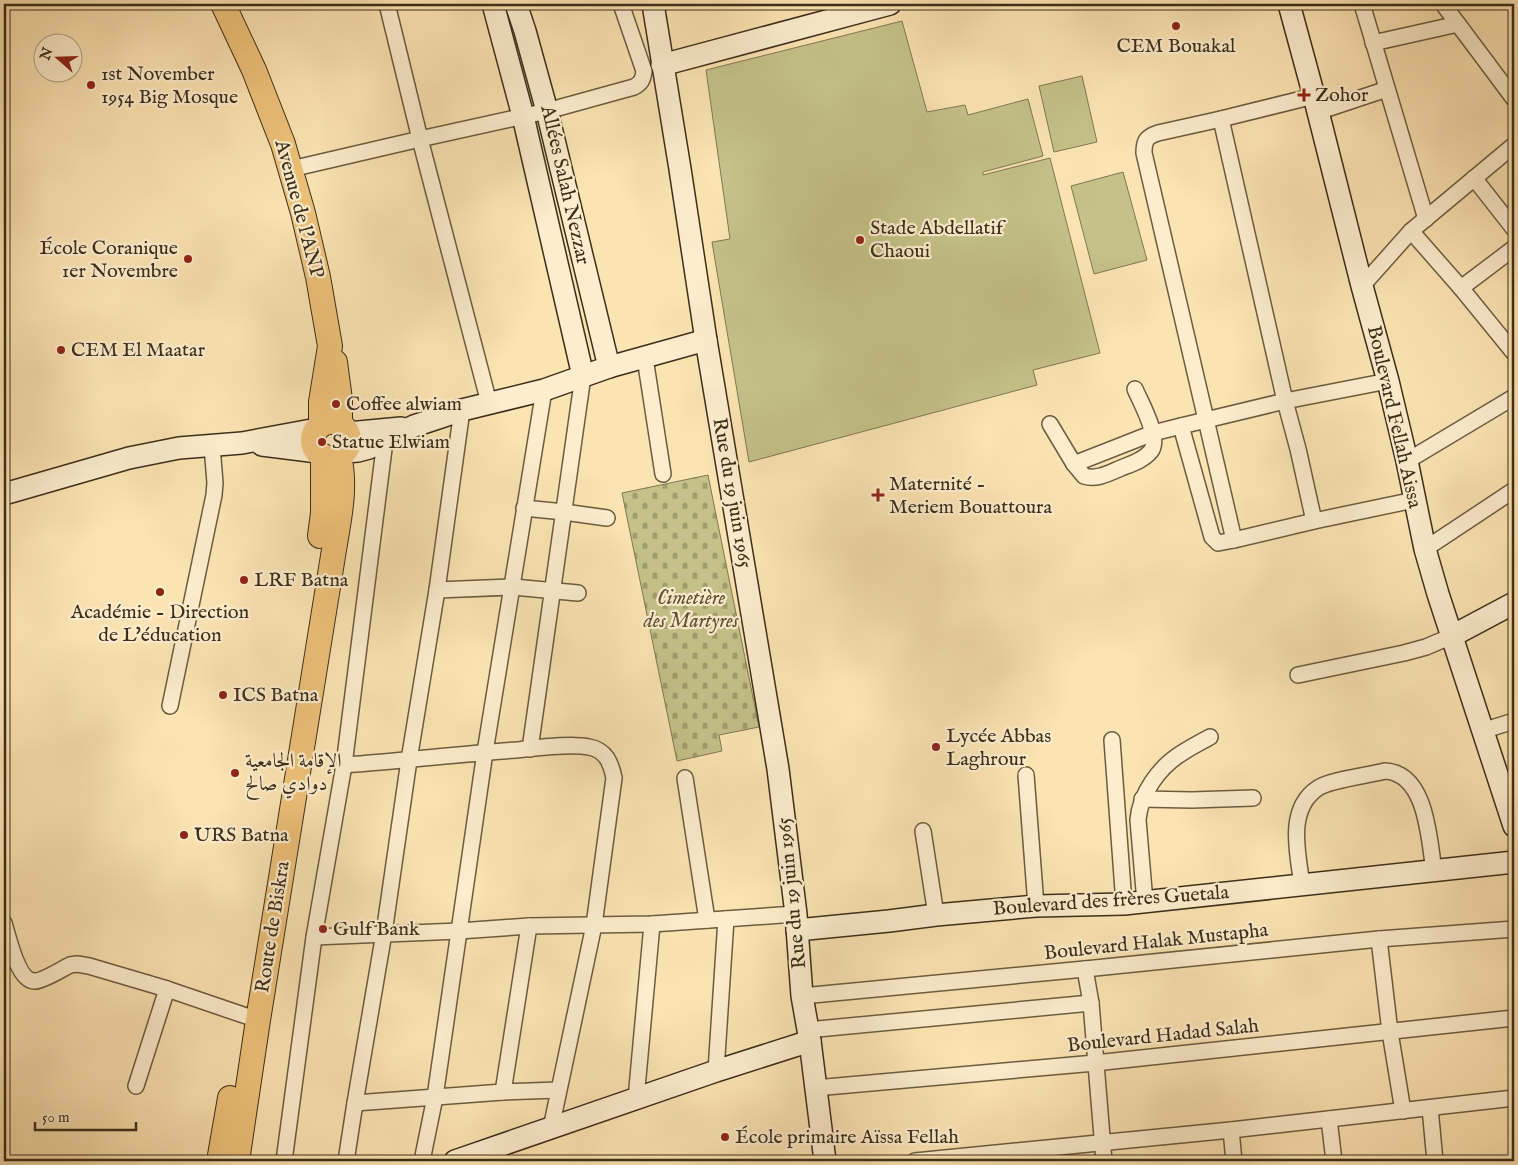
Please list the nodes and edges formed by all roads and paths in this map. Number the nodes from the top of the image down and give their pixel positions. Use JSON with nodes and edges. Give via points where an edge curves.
{"nodes":[{"id":1,"x":223,"y":4,"type":"edge"},
{"id":2,"x":387,"y":4,"type":"edge"},
{"id":3,"x":493,"y":4,"type":"edge"},
{"id":4,"x":516,"y":4,"type":"edge"},
{"id":5,"x":621,"y":4,"type":"edge"},
{"id":6,"x":653,"y":4,"type":"edge"},
{"id":7,"x":890,"y":4,"type":"edge"},
{"id":8,"x":1289,"y":4,"type":"edge"},
{"id":9,"x":1362,"y":4,"type":"edge"},
{"id":10,"x":1443,"y":4,"type":"edge"},
{"id":11,"x":1458,"y":24,"type":"junction"},
{"id":12,"x":1373,"y":43,"type":"junction"},
{"id":13,"x":662,"y":65,"type":"junction"},
{"id":14,"x":1387,"y":89,"type":"junction"},
{"id":15,"x":1514,"y":99,"type":"edge"},
{"id":16,"x":1316,"y":104,"type":"junction"},
{"id":17,"x":548,"y":111,"type":"junction"},
{"id":18,"x":523,"y":116,"type":"junction"},
{"id":19,"x":1222,"y":119,"type":"junction"},
{"id":20,"x":420,"y":139,"type":"junction"},
{"id":21,"x":1514,"y":145,"type":"edge"},
{"id":22,"x":291,"y":169,"type":"junction"},
{"id":23,"x":1474,"y":178,"type":"junction"},
{"id":24,"x":1426,"y":219,"type":"junction"},
{"id":25,"x":1514,"y":229,"type":"edge"},
{"id":26,"x":1411,"y":231,"type":"junction"},
{"id":27,"x":1514,"y":248,"type":"edge"},
{"id":28,"x":1362,"y":286,"type":"junction"},
{"id":29,"x":1461,"y":288,"type":"junction"},
{"id":30,"x":706,"y":340,"type":"junction"},
{"id":31,"x":1514,"y":353,"type":"edge"},
{"id":32,"x":645,"y":358,"type":"junction"},
{"id":33,"x":609,"y":367,"type":"junction"},
{"id":34,"x":584,"y":376,"type":"junction"},
{"id":35,"x":1388,"y":381,"type":"junction"},
{"id":36,"x":1135,"y":389,"type":"dead end"},
{"id":37,"x":544,"y":390,"type":"junction"},
{"id":38,"x":1514,"y":397,"type":"edge"},
{"id":39,"x":1285,"y":401,"type":"junction"},
{"id":40,"x":489,"y":403,"type":"junction"},
{"id":41,"x":462,"y":410,"type":"junction"},
{"id":42,"x":1206,"y":419,"type":"junction"},
{"id":43,"x":1050,"y":424,"type":"dead end"},
{"id":44,"x":414,"y":426,"type":"junction"},
{"id":45,"x":1181,"y":426,"type":"junction"},
{"id":46,"x":1153,"y":433,"type":"junction"},
{"id":47,"x":331,"y":441,"type":"junction"},
{"id":48,"x":385,"y":441,"type":"junction"},
{"id":49,"x":212,"y":446,"type":"junction"},
{"id":50,"x":1407,"y":461,"type":"junction"},
{"id":51,"x":1074,"y":464,"type":"junction"},
{"id":52,"x":74,"y":473,"type":"junction"},
{"id":53,"x":663,"y":474,"type":"dead end"},
{"id":54,"x":4,"y":479,"type":"edge"},
{"id":55,"x":1514,"y":490,"type":"edge"},
{"id":56,"x":4,"y":494,"type":"edge"},
{"id":57,"x":1414,"y":500,"type":"junction"},
{"id":58,"x":524,"y":508,"type":"junction"},
{"id":59,"x":564,"y":512,"type":"junction"},
{"id":60,"x":607,"y":518,"type":"dead end"},
{"id":61,"x":1314,"y":520,"type":"junction"},
{"id":62,"x":1234,"y":540,"type":"junction"},
{"id":63,"x":1425,"y":549,"type":"junction"},
{"id":64,"x":513,"y":587,"type":"junction"},
{"id":65,"x":437,"y":590,"type":"junction"},
{"id":66,"x":554,"y":590,"type":"junction"},
{"id":67,"x":578,"y":593,"type":"dead end"},
{"id":68,"x":1514,"y":603,"type":"edge"},
{"id":69,"x":1452,"y":636,"type":"junction"},
{"id":70,"x":1298,"y":675,"type":"dead end"},
{"id":71,"x":170,"y":706,"type":"dead end"},
{"id":72,"x":1514,"y":721,"type":"edge"},
{"id":73,"x":1482,"y":731,"type":"junction"},
{"id":74,"x":1210,"y":737,"type":"dead end"},
{"id":75,"x":1112,"y":740,"type":"dead end"},
{"id":76,"x":530,"y":749,"type":"junction"},
{"id":77,"x":485,"y":752,"type":"junction"},
{"id":78,"x":409,"y":760,"type":"junction"},
{"id":79,"x":344,"y":765,"type":"junction"},
{"id":80,"x":1026,"y":775,"type":"dead end"},
{"id":81,"x":685,"y":778,"type":"dead end"},
{"id":82,"x":1253,"y":798,"type":"dead end"},
{"id":83,"x":1142,"y":799,"type":"junction"},
{"id":84,"x":1510,"y":802,"type":"edge"},
{"id":85,"x":1514,"y":826,"type":"edge"},
{"id":86,"x":923,"y":831,"type":"dead end"},
{"id":87,"x":1514,"y":862,"type":"edge"},
{"id":88,"x":1434,"y":871,"type":"junction"},
{"id":89,"x":1302,"y":885,"type":"junction"},
{"id":90,"x":1135,"y":903,"type":"junction"},
{"id":91,"x":1036,"y":906,"type":"junction"},
{"id":92,"x":936,"y":915,"type":"junction"},
{"id":93,"x":726,"y":919,"type":"junction"},
{"id":94,"x":707,"y":920,"type":"junction"},
{"id":95,"x":796,"y":922,"type":"junction"},
{"id":96,"x":4,"y":923,"type":"edge"},
{"id":97,"x":594,"y":924,"type":"junction"},
{"id":98,"x":652,"y":924,"type":"junction"},
{"id":99,"x":529,"y":926,"type":"junction"},
{"id":100,"x":1514,"y":928,"type":"edge"},
{"id":101,"x":459,"y":931,"type":"junction"},
{"id":102,"x":384,"y":933,"type":"junction"},
{"id":103,"x":314,"y":937,"type":"junction"},
{"id":104,"x":1379,"y":939,"type":"junction"},
{"id":105,"x":1085,"y":970,"type":"junction"},
{"id":106,"x":167,"y":989,"type":"junction"},
{"id":107,"x":802,"y":996,"type":"junction"},
{"id":108,"x":1091,"y":1003,"type":"junction"},
{"id":109,"x":251,"y":1018,"type":"junction"},
{"id":110,"x":1514,"y":1018,"type":"edge"},
{"id":111,"x":1390,"y":1032,"type":"junction"},
{"id":112,"x":808,"y":1036,"type":"junction"},
{"id":113,"x":1095,"y":1063,"type":"junction"},
{"id":114,"x":716,"y":1071,"type":"junction"},
{"id":115,"x":136,"y":1086,"type":"dead end"},
{"id":116,"x":816,"y":1088,"type":"junction"},
{"id":117,"x":558,"y":1090,"type":"junction"},
{"id":118,"x":504,"y":1092,"type":"junction"},
{"id":119,"x":435,"y":1097,"type":"junction"},
{"id":120,"x":1514,"y":1098,"type":"edge"},
{"id":121,"x":636,"y":1099,"type":"junction"},
{"id":122,"x":355,"y":1103,"type":"junction"},
{"id":123,"x":1430,"y":1108,"type":"junction"},
{"id":124,"x":1403,"y":1111,"type":"junction"},
{"id":125,"x":1329,"y":1119,"type":"junction"},
{"id":126,"x":551,"y":1128,"type":"junction"},
{"id":127,"x":1231,"y":1130,"type":"junction"},
{"id":128,"x":1102,"y":1142,"type":"junction"},
{"id":129,"x":219,"y":1161,"type":"edge"},
{"id":130,"x":237,"y":1161,"type":"edge"},
{"id":131,"x":284,"y":1161,"type":"edge"},
{"id":132,"x":346,"y":1161,"type":"edge"},
{"id":133,"x":422,"y":1161,"type":"edge"},
{"id":134,"x":456,"y":1161,"type":"edge"},
{"id":135,"x":825,"y":1161,"type":"edge"},
{"id":136,"x":915,"y":1161,"type":"edge"},
{"id":137,"x":1104,"y":1161,"type":"edge"},
{"id":138,"x":1234,"y":1161,"type":"edge"},
{"id":139,"x":1334,"y":1161,"type":"edge"},
{"id":140,"x":1435,"y":1161,"type":"edge"}],
"edges":[{"from":1,"to":22,"type":"main road","name":"Avenue de l'ANP","via":[[254,70]]},
{"from":2,"to":20,"type":"street"},
{"from":3,"to":18,"type":"street"},
{"from":4,"to":17,"type":"street","name":"Allées Salah Nezzar"},
{"from":5,"to":17,"type":"street","via":[[644,71],[640,84]]},
{"from":6,"to":13,"type":"street","name":"Rue du 19 juin 1965"},
{"from":7,"to":13,"type":"street"},
{"from":8,"to":16,"type":"street","name":"Boulevard Fellah Aissa"},
{"from":9,"to":12,"type":"street"},
{"from":10,"to":11,"type":"street"},
{"from":11,"to":12,"type":"street"},
{"from":11,"to":15,"type":"street"},
{"from":12,"to":14,"type":"street"},
{"from":13,"to":30,"type":"street","name":"Rue du 19 juin 1965"},
{"from":14,"to":16,"type":"street"},
{"from":14,"to":24,"type":"street"},
{"from":16,"to":19,"type":"street"},
{"from":16,"to":28,"type":"street","name":"Boulevard Fellah Aissa"},
{"from":17,"to":18,"type":"street"},
{"from":17,"to":33,"type":"street","name":"Allées Salah Nezzar"},
{"from":18,"to":20,"type":"street"},
{"from":18,"to":34,"type":"street"},
{"from":19,"to":39,"type":"street"},
{"from":19,"to":42,"type":"street","via":[[1158,132],[1144,144]]},
{"from":20,"to":22,"type":"street"},
{"from":20,"to":40,"type":"street"},
{"from":21,"to":23,"type":"street"},
{"from":22,"to":47,"type":"main road","name":"Avenue de l'ANP","via":[[337,367],[340,400]]},
{"from":23,"to":24,"type":"street"},
{"from":23,"to":25,"type":"street"},
{"from":24,"to":26,"type":"street"},
{"from":26,"to":28,"type":"street"},
{"from":26,"to":29,"type":"street"},
{"from":27,"to":29,"type":"street"},
{"from":28,"to":35,"type":"street","name":"Boulevard Fellah Aissa"},
{"from":29,"to":31,"type":"street"},
{"from":30,"to":32,"type":"street"},
{"from":30,"to":95,"type":"street","name":"Rue du 19 juin 1965","via":[[778,769]]},
{"from":32,"to":33,"type":"street"},
{"from":32,"to":53,"type":"street"},
{"from":33,"to":34,"type":"street"},
{"from":34,"to":37,"type":"street"},
{"from":34,"to":59,"type":"street"},
{"from":35,"to":39,"type":"street"},
{"from":35,"to":50,"type":"street","name":"Boulevard Fellah Aissa"},
{"from":36,"to":46,"type":"street"},
{"from":37,"to":40,"type":"street"},
{"from":37,"to":58,"type":"street"},
{"from":38,"to":50,"type":"street"},
{"from":39,"to":42,"type":"street"},
{"from":39,"to":61,"type":"street"},
{"from":40,"to":41,"type":"street"},
{"from":41,"to":44,"type":"street"},
{"from":41,"to":65,"type":"street"},
{"from":42,"to":45,"type":"street"},
{"from":42,"to":62,"type":"street"},
{"from":43,"to":51,"type":"street"},
{"from":44,"to":47,"type":"street"},
{"from":44,"to":48,"type":"street"},
{"from":45,"to":46,"type":"street"},
{"from":45,"to":62,"type":"street","via":[[1212,537],[1220,543]]},
{"from":46,"to":51,"type":"street"},
{"from":46,"to":51,"type":"street","via":[[1152,450],[1143,458],[1097,478],[1084,476]]},
{"from":47,"to":48,"type":"street","via":[[364,450]]},
{"from":47,"to":49,"type":"street"},
{"from":47,"to":109,"type":"main road","name":"Route de Biskra"},
{"from":48,"to":79,"type":"street"},
{"from":49,"to":52,"type":"street","via":[[179,448]]},
{"from":49,"to":71,"type":"street","via":[[218,495]]},
{"from":50,"to":57,"type":"street","name":"Boulevard Fellah Aissa"},
{"from":52,"to":54,"type":"street"},
{"from":52,"to":56,"type":"street"},
{"from":55,"to":63,"type":"street"},
{"from":57,"to":61,"type":"street"},
{"from":57,"to":63,"type":"street","name":"Boulevard Fellah Aissa"},
{"from":58,"to":59,"type":"street"},
{"from":58,"to":64,"type":"street"},
{"from":59,"to":60,"type":"street"},
{"from":59,"to":66,"type":"street"},
{"from":61,"to":62,"type":"street"},
{"from":63,"to":69,"type":"street","name":"Boulevard Fellah Aissa"},
{"from":64,"to":65,"type":"street"},
{"from":64,"to":66,"type":"street"},
{"from":64,"to":77,"type":"street"},
{"from":65,"to":78,"type":"street"},
{"from":66,"to":67,"type":"street"},
{"from":66,"to":76,"type":"street"},
{"from":68,"to":69,"type":"street"},
{"from":69,"to":70,"type":"street","via":[[1404,653]]},
{"from":69,"to":73,"type":"street","name":"Boulevard Fellah Aissa"},
{"from":72,"to":73,"type":"street"},
{"from":73,"to":84,"type":"street","name":"Boulevard Fellah Aissa"},
{"from":74,"to":83,"type":"street","via":[[1167,765]]},
{"from":75,"to":90,"type":"street"},
{"from":76,"to":77,"type":"street"},
{"from":76,"to":97,"type":"street","via":[[590,747],[601,752],[611,763],[614,778]]},
{"from":77,"to":78,"type":"street"},
{"from":77,"to":101,"type":"street"},
{"from":78,"to":79,"type":"street"},
{"from":78,"to":102,"type":"street"},
{"from":79,"to":103,"type":"street"},
{"from":80,"to":91,"type":"street"},
{"from":81,"to":94,"type":"street"},
{"from":82,"to":83,"type":"street"},
{"from":83,"to":90,"type":"street","via":[[1138,820]]},
{"from":84,"to":85,"type":"street","name":"Boulevard Fellah Aissa"},
{"from":86,"to":92,"type":"street"},
{"from":87,"to":88,"type":"street","name":"Boulevard des frères Guetala"},
{"from":88,"to":89,"type":"street","name":"Boulevard des frères Guetala"},
{"from":88,"to":89,"type":"street","via":[[1421,802],[1409,781],[1402,775],[1385,771],[1328,783],[1306,798],[1299,811],[1296,832]]},
{"from":89,"to":90,"type":"street","name":"Boulevard des frères Guetala"},
{"from":90,"to":91,"type":"street","name":"Boulevard des frères Guetala"},
{"from":91,"to":92,"type":"street","name":"Boulevard des frères Guetala"},
{"from":92,"to":95,"type":"street","name":"Boulevard des frères Guetala","via":[[889,921]]},
{"from":93,"to":94,"type":"street"},
{"from":93,"to":95,"type":"street"},
{"from":93,"to":114,"type":"street"},
{"from":94,"to":98,"type":"street"},
{"from":95,"to":107,"type":"street","name":"Rue du 19 juin 1965"},
{"from":96,"to":106,"type":"street","via":[[20,971],[27,979],[36,981],[77,964]]},
{"from":97,"to":98,"type":"street"},
{"from":97,"to":99,"type":"street"},
{"from":97,"to":117,"type":"street"},
{"from":98,"to":121,"type":"street"},
{"from":99,"to":101,"type":"street"},
{"from":99,"to":118,"type":"street"},
{"from":100,"to":104,"type":"street","name":"Boulevard Halak Mustapha"},
{"from":101,"to":102,"type":"street"},
{"from":101,"to":119,"type":"street"},
{"from":102,"to":103,"type":"street"},
{"from":102,"to":122,"type":"street"},
{"from":103,"to":131,"type":"street"},
{"from":104,"to":105,"type":"street","name":"Boulevard Halak Mustapha"},
{"from":104,"to":111,"type":"street"},
{"from":105,"to":107,"type":"street","name":"Boulevard Halak Mustapha"},
{"from":105,"to":108,"type":"street"},
{"from":106,"to":109,"type":"street"},
{"from":106,"to":115,"type":"street"},
{"from":107,"to":112,"type":"street","name":"Rue du 19 juin 1965"},
{"from":108,"to":112,"type":"street"},
{"from":108,"to":113,"type":"street"},
{"from":109,"to":129,"type":"main road","name":"Route de Biskra"},
{"from":109,"to":130,"type":"main road","name":"Route de Biskra"},
{"from":110,"to":111,"type":"street","name":"Boulevard Hadad Salah"},
{"from":111,"to":113,"type":"street","name":"Boulevard Hadad Salah"},
{"from":111,"to":124,"type":"street"},
{"from":112,"to":114,"type":"street"},
{"from":112,"to":116,"type":"street","name":"Rue du 19 juin 1965"},
{"from":113,"to":116,"type":"street","name":"Boulevard Hadad Salah"},
{"from":113,"to":128,"type":"street"},
{"from":114,"to":121,"type":"street"},
{"from":116,"to":135,"type":"street","name":"Rue du 19 juin 1965"},
{"from":117,"to":118,"type":"street"},
{"from":117,"to":126,"type":"street"},
{"from":118,"to":119,"type":"street"},
{"from":119,"to":122,"type":"street"},
{"from":119,"to":133,"type":"street"},
{"from":120,"to":123,"type":"street"},
{"from":121,"to":126,"type":"street"},
{"from":122,"to":132,"type":"street"},
{"from":123,"to":124,"type":"street"},
{"from":123,"to":140,"type":"street"},
{"from":124,"to":125,"type":"street"},
{"from":125,"to":127,"type":"street"},
{"from":125,"to":139,"type":"street"},
{"from":126,"to":134,"type":"street"},
{"from":127,"to":128,"type":"street"},
{"from":127,"to":138,"type":"street"},
{"from":128,"to":136,"type":"street"},
{"from":128,"to":137,"type":"street"}]}
